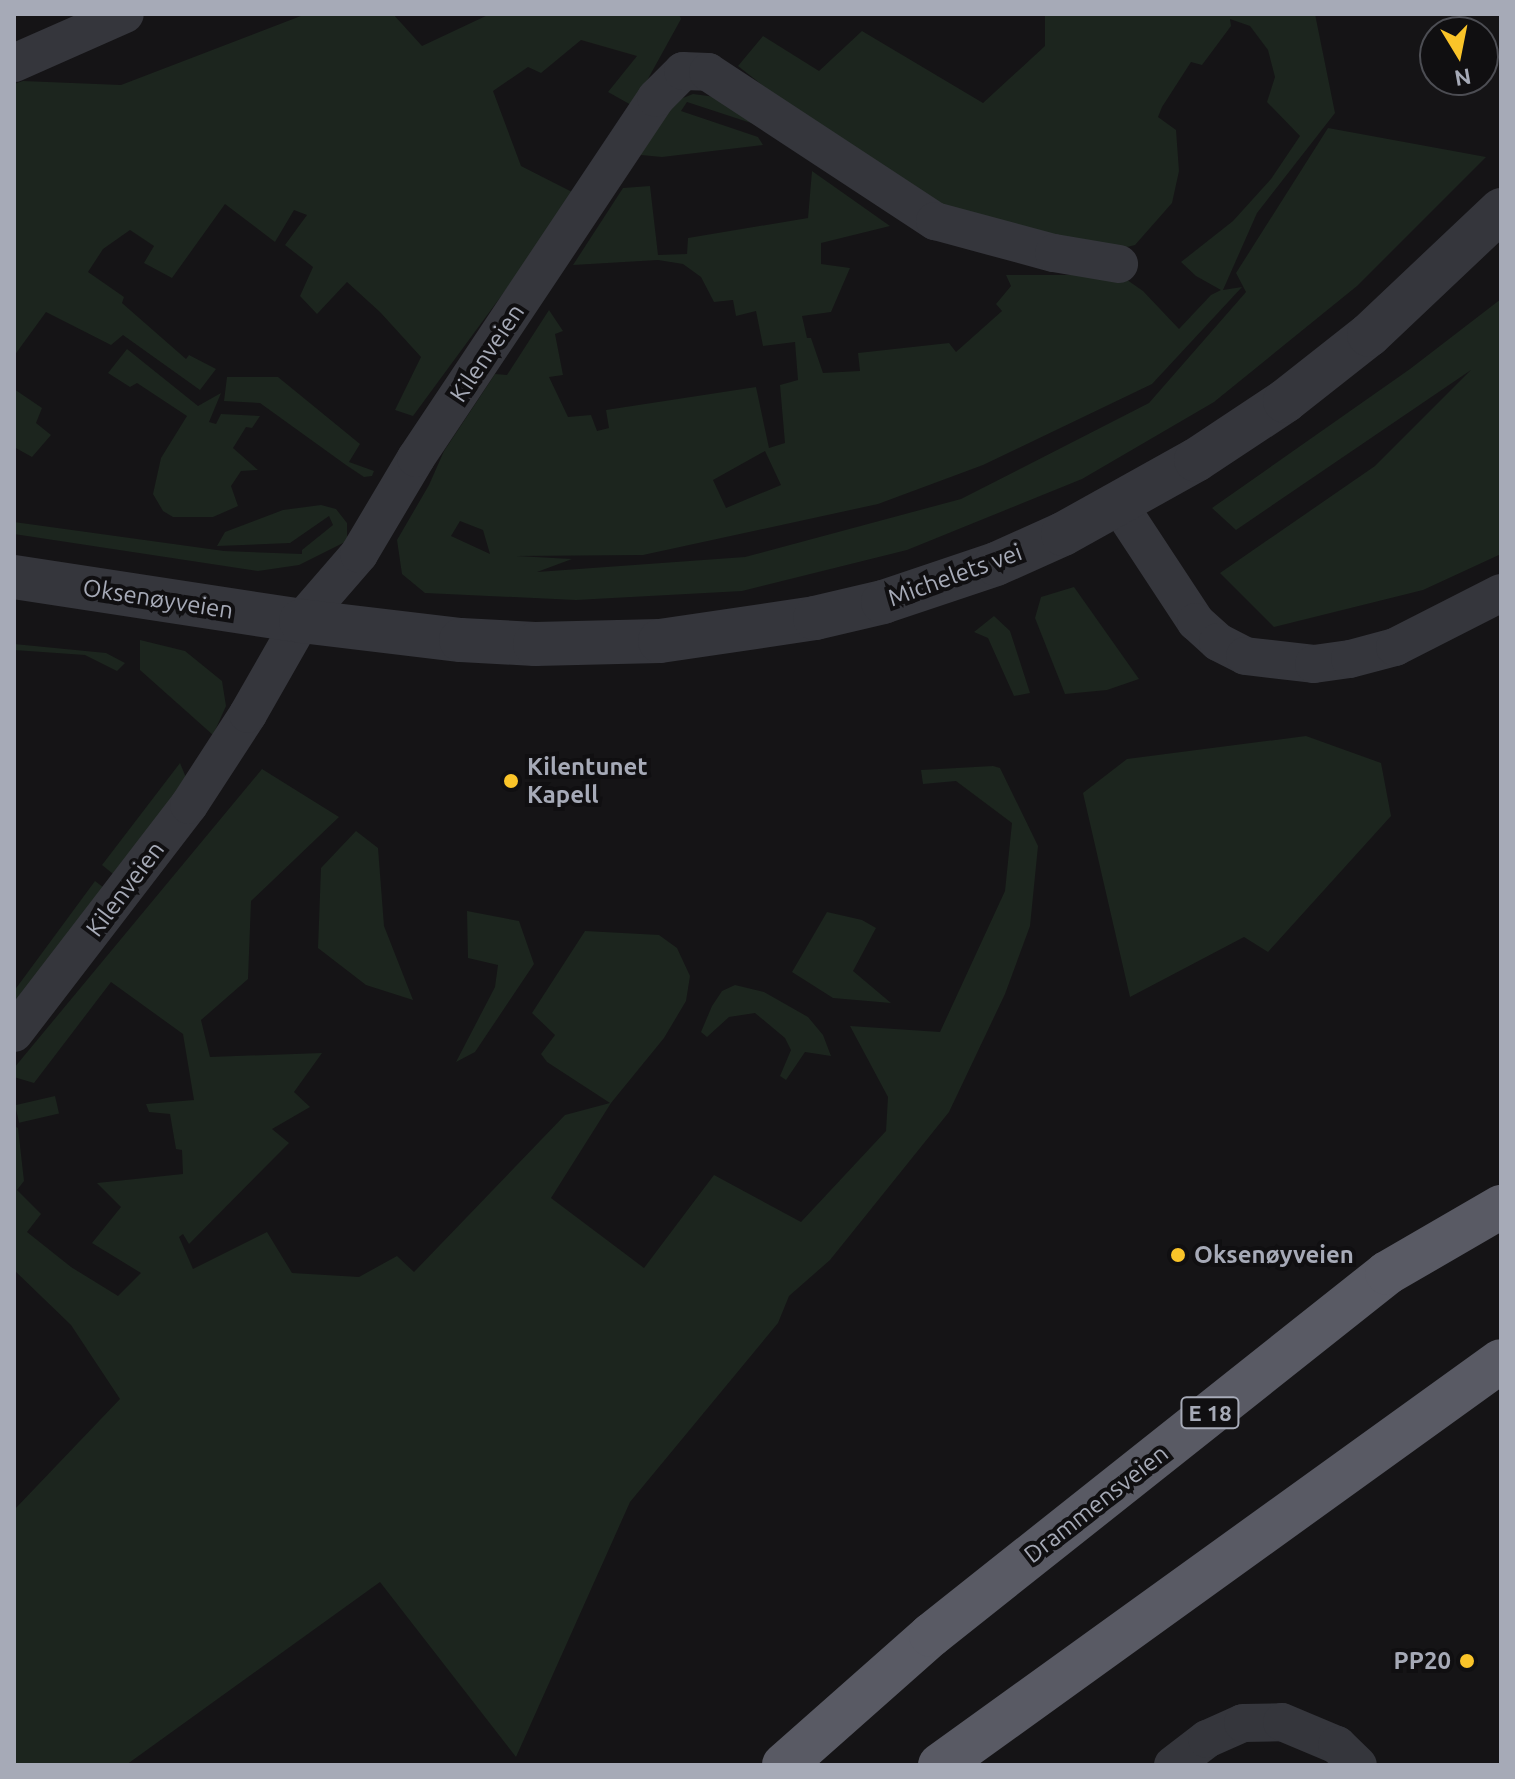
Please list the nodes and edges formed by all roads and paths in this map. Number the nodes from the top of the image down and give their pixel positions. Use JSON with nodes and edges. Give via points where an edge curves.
{"nodes":[{"id":1,"x":125,"y":14,"type":"edge"},
{"id":2,"x":14,"y":63,"type":"edge"},
{"id":3,"x":1501,"y":210,"type":"edge"},
{"id":4,"x":1119,"y":264,"type":"dead end"},
{"id":5,"x":1119,"y":505,"type":"junction"},
{"id":6,"x":14,"y":577,"type":"edge"},
{"id":7,"x":1501,"y":593,"type":"edge"},
{"id":8,"x":301,"y":621,"type":"junction"},
{"id":9,"x":14,"y":1033,"type":"edge"},
{"id":10,"x":1501,"y":1207,"type":"edge"},
{"id":11,"x":1501,"y":1361,"type":"edge"},
{"id":12,"x":784,"y":1765,"type":"edge"},
{"id":13,"x":940,"y":1765,"type":"edge"},
{"id":14,"x":1173,"y":1765,"type":"edge"},
{"id":15,"x":1358,"y":1765,"type":"edge"}],
"edges":[{"from":1,"to":2,"type":"street"},
{"from":3,"to":5,"type":"street","name":"Michelets vei","via":[[1369,335],[1285,401]]},
{"from":4,"to":8,"type":"street","name":"Kilenveien","via":[[1054,253],[935,221],[708,72],[683,71],[656,98],[424,446],[359,554]]},
{"from":5,"to":7,"type":"street","via":[[1196,622],[1245,656],[1314,664],[1350,659],[1395,647]]},
{"from":5,"to":8,"type":"street","name":"Michelets vei","via":[[996,564],[883,602],[729,632],[660,641],[535,644]]},
{"from":6,"to":8,"type":"street","name":"Oksenøyveien"},
{"from":8,"to":9,"type":"street","name":"Kilenveien","via":[[189,805]]},
{"from":10,"to":12,"type":"highway","name":"Drammensveien","number":"E 18","via":[[1387,1273],[931,1635]]},
{"from":11,"to":13,"type":"highway"},
{"from":14,"to":15,"type":"street","via":[[1207,1739],[1243,1723],[1282,1722],[1337,1745]]}]}
